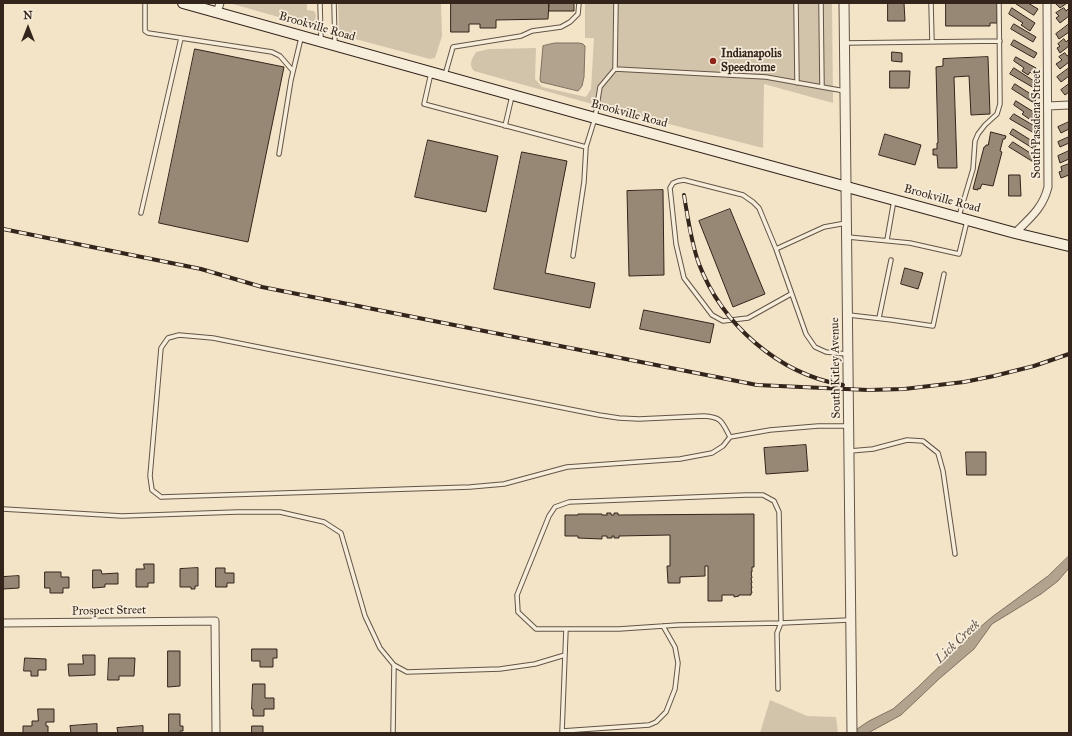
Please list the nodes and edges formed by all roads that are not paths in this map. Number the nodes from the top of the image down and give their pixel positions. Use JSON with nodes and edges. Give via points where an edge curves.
{"nodes":[{"id":1,"x":145,"y":3,"type":"edge"},
{"id":2,"x":183,"y":3,"type":"edge"},
{"id":3,"x":320,"y":3,"type":"edge"},
{"id":4,"x":334,"y":3,"type":"edge"},
{"id":5,"x":579,"y":3,"type":"edge"},
{"id":6,"x":616,"y":3,"type":"edge"},
{"id":7,"x":796,"y":3,"type":"edge"},
{"id":8,"x":821,"y":3,"type":"edge"},
{"id":9,"x":844,"y":3,"type":"edge"},
{"id":10,"x":931,"y":3,"type":"edge"},
{"id":11,"x":999,"y":3,"type":"edge"},
{"id":12,"x":1047,"y":3,"type":"edge"},
{"id":13,"x":218,"y":8,"type":"edge"},
{"id":14,"x":301,"y":36,"type":"junction"},
{"id":15,"x":182,"y":38,"type":"junction"},
{"id":16,"x":1000,"y":41,"type":"junction"},
{"id":17,"x":321,"y":42,"type":"junction"},
{"id":18,"x":932,"y":42,"type":"junction"},
{"id":19,"x":845,"y":44,"type":"junction"},
{"id":20,"x":335,"y":46,"type":"junction"},
{"id":21,"x":615,"y":69,"type":"junction"},
{"id":22,"x":293,"y":71,"type":"junction"},
{"id":23,"x":431,"y":73,"type":"junction"},
{"id":24,"x":444,"y":76,"type":"junction"},
{"id":25,"x":797,"y":82,"type":"junction"},
{"id":26,"x":822,"y":87,"type":"junction"},
{"id":27,"x":845,"y":91,"type":"junction"},
{"id":28,"x":512,"y":95,"type":"junction"},
{"id":29,"x":1069,"y":105,"type":"edge"},
{"id":30,"x":1048,"y":106,"type":"junction"},
{"id":31,"x":595,"y":118,"type":"junction"},
{"id":32,"x":505,"y":126,"type":"junction"},
{"id":33,"x":586,"y":147,"type":"junction"},
{"id":34,"x":279,"y":154,"type":"dead end"},
{"id":35,"x":846,"y":186,"type":"junction"},
{"id":36,"x":894,"y":199,"type":"junction"},
{"id":37,"x":141,"y":213,"type":"dead end"},
{"id":38,"x":963,"y":218,"type":"junction"},
{"id":39,"x":847,"y":222,"type":"junction"},
{"id":40,"x":1015,"y":233,"type":"junction"},
{"id":41,"x":847,"y":237,"type":"junction"},
{"id":42,"x":887,"y":240,"type":"junction"},
{"id":43,"x":1069,"y":246,"type":"edge"},
{"id":44,"x":776,"y":249,"type":"junction"},
{"id":45,"x":573,"y":256,"type":"dead end"},
{"id":46,"x":891,"y":260,"type":"dead end"},
{"id":47,"x":944,"y":274,"type":"dead end"},
{"id":48,"x":791,"y":294,"type":"junction"},
{"id":49,"x":848,"y":315,"type":"junction"},
{"id":50,"x":879,"y":318,"type":"junction"},
{"id":51,"x":848,"y":354,"type":"junction"},
{"id":52,"x":849,"y":426,"type":"junction"},
{"id":53,"x":730,"y":437,"type":"junction"},
{"id":54,"x":849,"y":451,"type":"junction"},
{"id":55,"x":3,"y":509,"type":"edge"},
{"id":56,"x":955,"y":554,"type":"dead end"},
{"id":57,"x":851,"y":620,"type":"junction"},
{"id":58,"x":3,"y":623,"type":"edge"},
{"id":59,"x":781,"y":623,"type":"junction"},
{"id":60,"x":663,"y":626,"type":"junction"},
{"id":61,"x":566,"y":629,"type":"junction"},
{"id":62,"x":565,"y":655,"type":"junction"},
{"id":63,"x":394,"y":665,"type":"junction"},
{"id":64,"x":778,"y":689,"type":"dead end"},
{"id":65,"x":562,"y":732,"type":"edge"},
{"id":66,"x":216,"y":733,"type":"edge"},
{"id":67,"x":393,"y":733,"type":"edge"},
{"id":68,"x":852,"y":733,"type":"edge"}],
"edges":[{"from":1,"to":15,"type":"lane","via":[[145,30],[148,33]]},
{"from":2,"to":13,"type":"main road","name":"Brookville Road"},
{"from":3,"to":17,"type":"lane"},
{"from":4,"to":20,"type":"lane"},
{"from":5,"to":24,"type":"lane","via":[[578,14],[561,27],[453,47]]},
{"from":6,"to":21,"type":"lane"},
{"from":7,"to":25,"type":"lane"},
{"from":8,"to":26,"type":"lane"},
{"from":9,"to":19,"type":"street","name":"South Kitley Avenue"},
{"from":10,"to":18,"type":"lane"},
{"from":11,"to":16,"type":"lane"},
{"from":12,"to":30,"type":"street","name":"South Pasadena Street"},
{"from":13,"to":14,"type":"main road","name":"Brookville Road"},
{"from":14,"to":17,"type":"main road","name":"Brookville Road"},
{"from":14,"to":22,"type":"lane"},
{"from":15,"to":22,"type":"lane","via":[[272,52],[280,56]]},
{"from":15,"to":37,"type":"lane"},
{"from":16,"to":18,"type":"lane"},
{"from":16,"to":38,"type":"lane","via":[[1000,104],[997,114],[978,134],[975,141],[973,169]]},
{"from":17,"to":20,"type":"main road","name":"Brookville Road"},
{"from":18,"to":19,"type":"lane"},
{"from":19,"to":27,"type":"street","name":"South Kitley Avenue"},
{"from":20,"to":23,"type":"main road","name":"Brookville Road"},
{"from":21,"to":25,"type":"lane","via":[[766,77]]},
{"from":21,"to":31,"type":"lane","via":[[600,87]]},
{"from":22,"to":34,"type":"lane"},
{"from":23,"to":24,"type":"main road","name":"Brookville Road"},
{"from":23,"to":32,"type":"lane","via":[[424,104]]},
{"from":24,"to":28,"type":"main road","name":"Brookville Road"},
{"from":25,"to":26,"type":"lane"},
{"from":26,"to":27,"type":"lane"},
{"from":27,"to":35,"type":"street","name":"South Kitley Avenue"},
{"from":28,"to":31,"type":"main road","name":"Brookville Road"},
{"from":28,"to":32,"type":"lane"},
{"from":29,"to":30,"type":"street"},
{"from":30,"to":40,"type":"street","name":"South Pasadena Street","via":[[1049,184],[1038,210]]},
{"from":31,"to":33,"type":"lane"},
{"from":31,"to":35,"type":"main road","name":"Brookville Road"},
{"from":32,"to":33,"type":"lane"},
{"from":33,"to":45,"type":"lane","via":[[584,182]]},
{"from":35,"to":36,"type":"main road","name":"Brookville Road"},
{"from":35,"to":39,"type":"street","name":"South Kitley Avenue"},
{"from":36,"to":38,"type":"main road","name":"Brookville Road"},
{"from":36,"to":42,"type":"lane"},
{"from":38,"to":40,"type":"main road","name":"Brookville Road"},
{"from":38,"to":42,"type":"lane","via":[[959,254]]},
{"from":39,"to":41,"type":"street","name":"South Kitley Avenue"},
{"from":39,"to":44,"type":"lane","via":[[824,227]]},
{"from":40,"to":43,"type":"main road","name":"Brookville Road"},
{"from":41,"to":42,"type":"lane"},
{"from":41,"to":49,"type":"street","name":"South Kitley Avenue"},
{"from":44,"to":48,"type":"lane"},
{"from":44,"to":48,"type":"lane","via":[[759,208],[743,195],[684,180],[673,183],[670,188],[676,244],[684,278],[712,315],[723,321],[748,318]]},
{"from":46,"to":50,"type":"lane"},
{"from":47,"to":50,"type":"lane","via":[[933,326]]},
{"from":48,"to":51,"type":"lane","via":[[806,334],[815,347],[826,352]]},
{"from":49,"to":50,"type":"lane"},
{"from":49,"to":51,"type":"street","name":"South Kitley Avenue"},
{"from":51,"to":52,"type":"street","name":"South Kitley Avenue"},
{"from":52,"to":53,"type":"lane","via":[[770,430]]},
{"from":52,"to":54,"type":"street","name":"South Kitley Avenue"},
{"from":53,"to":53,"type":"lane","via":[[723,446],[712,453],[680,459],[567,467],[504,484],[470,487],[162,497],[152,490],[150,476],[161,348],[168,338],[178,335],[213,338],[599,415],[639,419],[713,416],[721,420]]},
{"from":54,"to":56,"type":"lane","via":[[873,449],[907,440],[923,441],[938,453]]},
{"from":54,"to":57,"type":"street","name":"South Kitley Avenue"},
{"from":55,"to":63,"type":"lane","via":[[122,516],[280,512],[324,522],[341,533],[365,616],[380,648]]},
{"from":57,"to":59,"type":"lane"},
{"from":57,"to":68,"type":"street","name":"South Kitley Avenue"},
{"from":58,"to":66,"type":"street","name":"Prospect Street","via":[[214,621]]},
{"from":59,"to":60,"type":"lane"},
{"from":59,"to":61,"type":"lane","via":[[779,512],[774,501],[763,495],[746,495],[569,502],[555,507],[517,595],[518,612],[536,629]]},
{"from":59,"to":64,"type":"lane","via":[[777,634]]},
{"from":60,"to":61,"type":"lane"},
{"from":60,"to":65,"type":"lane","via":[[675,647],[678,663],[675,689],[666,712],[649,725]]},
{"from":61,"to":62,"type":"lane"},
{"from":62,"to":63,"type":"lane","via":[[535,664],[500,669],[407,672]]},
{"from":62,"to":65,"type":"lane"},
{"from":63,"to":67,"type":"lane"}]}
